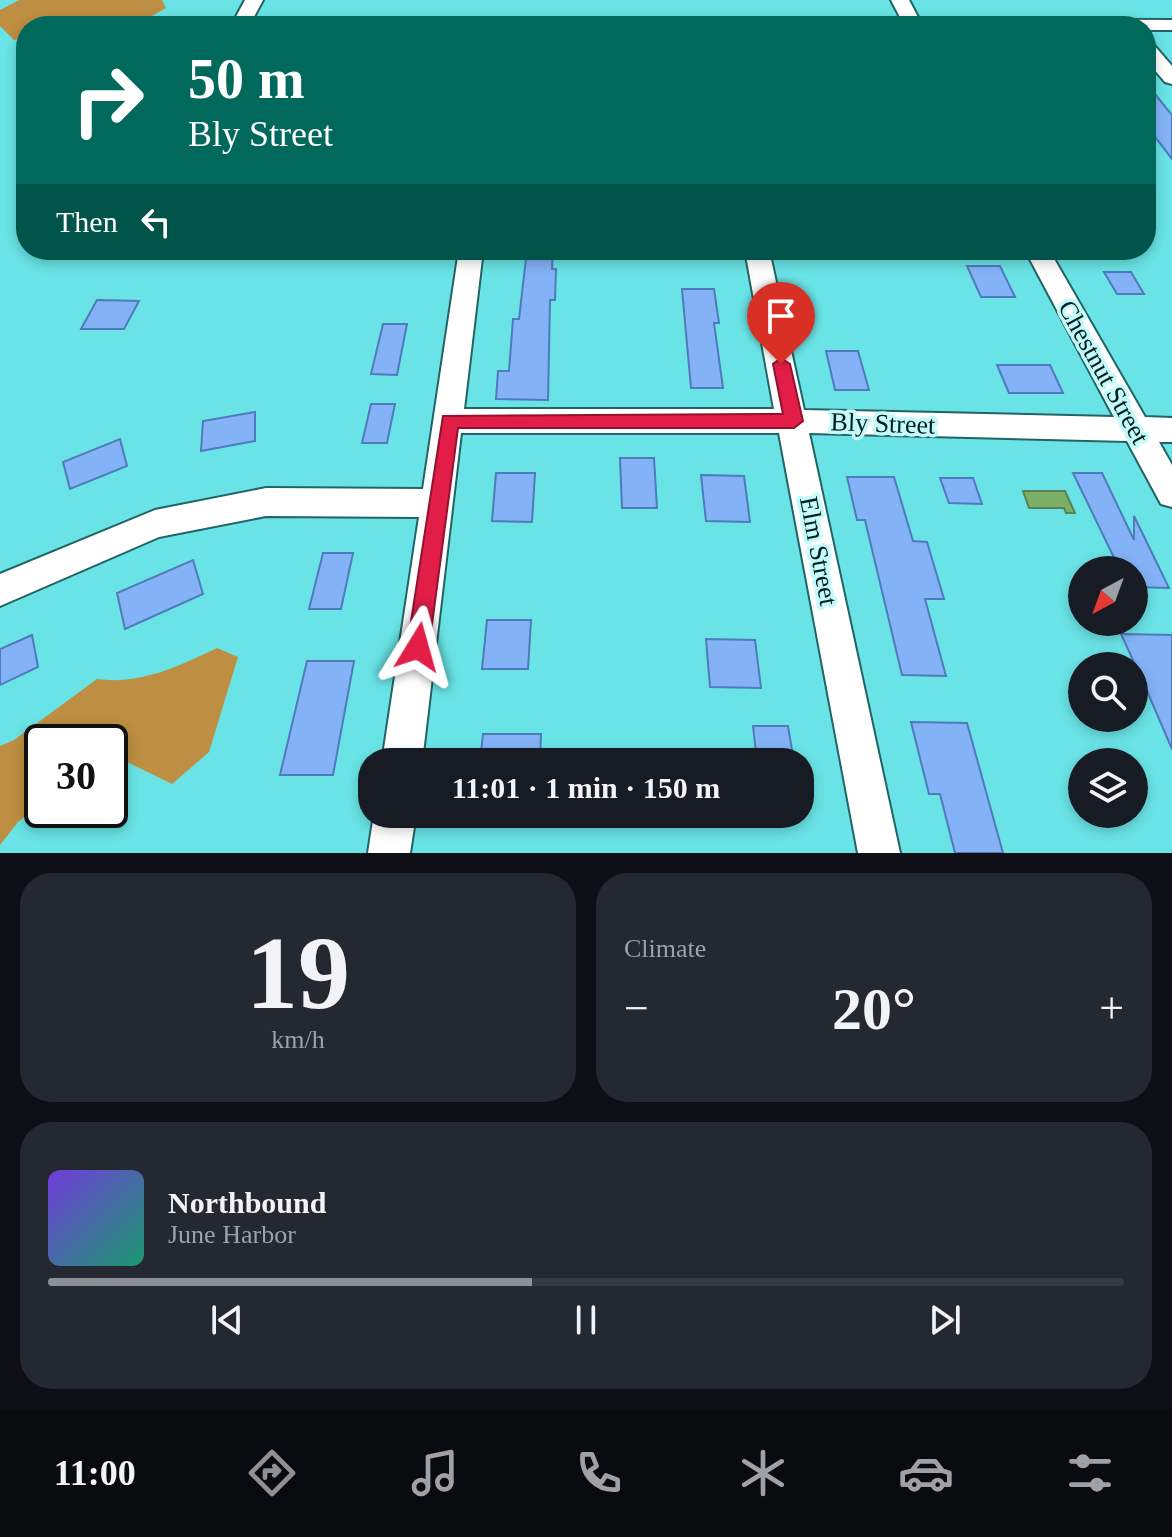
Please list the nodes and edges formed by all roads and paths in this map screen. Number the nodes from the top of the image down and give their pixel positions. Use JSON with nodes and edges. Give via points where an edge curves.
{"nodes":[{"id":1,"x":1111,"y":8,"type":"dead end"},
{"id":2,"x":1118,"y":16,"type":"edge"},
{"id":3,"x":1156,"y":60,"type":"edge"},
{"id":4,"x":1172,"y":78,"type":"edge"},
{"id":5,"x":470,"y":260,"type":"edge"},
{"id":6,"x":759,"y":260,"type":"edge"},
{"id":7,"x":1042,"y":260,"type":"edge"},
{"id":8,"x":449,"y":421,"type":"junction"},
{"id":9,"x":794,"y":421,"type":"junction"},
{"id":10,"x":1136,"y":430,"type":"junction"},
{"id":11,"x":1172,"y":430,"type":"edge"},
{"id":12,"x":1172,"y":494,"type":"edge"},
{"id":13,"x":438,"y":503,"type":"junction"},
{"id":14,"x":0,"y":590,"type":"edge"},
{"id":15,"x":404,"y":748,"type":"edge"},
{"id":16,"x":393,"y":828,"type":"edge"},
{"id":17,"x":389,"y":853,"type":"edge"},
{"id":18,"x":879,"y":853,"type":"edge"}],
"edges":[{"from":1,"to":2,"type":"street"},
{"from":3,"to":4,"type":"street"},
{"from":5,"to":8,"type":"street"},
{"from":6,"to":9,"type":"street","name":"Elm Street"},
{"from":7,"to":10,"type":"street","name":"Chestnut Street"},
{"from":8,"to":9,"type":"street","name":"Bly Street"},
{"from":8,"to":13,"type":"street"},
{"from":9,"to":10,"type":"street","name":"Bly Street"},
{"from":9,"to":18,"type":"street","name":"Elm Street"},
{"from":10,"to":11,"type":"street","name":"Bly Street"},
{"from":10,"to":12,"type":"street","name":"Chestnut Street"},
{"from":13,"to":14,"type":"street","via":[[266,502],[155,524]]},
{"from":13,"to":15,"type":"street"},
{"from":16,"to":17,"type":"street"}]}
